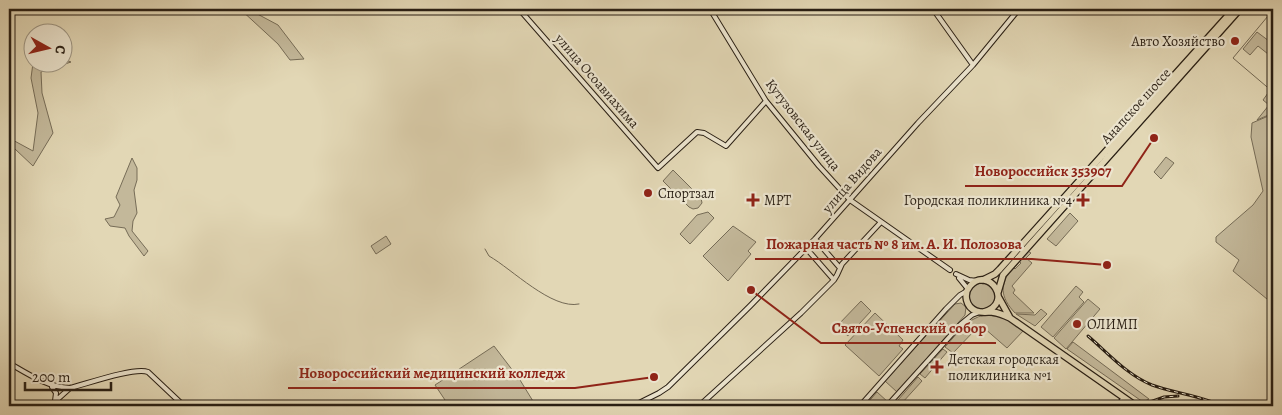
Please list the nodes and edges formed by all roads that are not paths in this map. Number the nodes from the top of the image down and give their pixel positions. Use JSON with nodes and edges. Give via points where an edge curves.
{"nodes":[{"id":1,"x":519,"y":9,"type":"edge"},
{"id":2,"x":710,"y":9,"type":"edge"},
{"id":3,"x":933,"y":9,"type":"edge"},
{"id":4,"x":1019,"y":9,"type":"edge"},
{"id":5,"x":1234,"y":9,"type":"edge"},
{"id":6,"x":1240,"y":9,"type":"edge"},
{"id":7,"x":973,"y":65,"type":"junction"},
{"id":8,"x":766,"y":102,"type":"junction"},
{"id":9,"x":850,"y":200,"type":"junction"},
{"id":10,"x":881,"y":222,"type":"junction"},
{"id":11,"x":815,"y":239,"type":"junction"},
{"id":12,"x":806,"y":248,"type":"junction"},
{"id":13,"x":840,"y":268,"type":"junction"},
{"id":14,"x":950,"y":270,"type":"dead end"},
{"id":15,"x":834,"y":280,"type":"junction"},
{"id":16,"x":980,"y":280,"type":"junction"},
{"id":17,"x":967,"y":290,"type":"junction"},
{"id":18,"x":998,"y":294,"type":"junction"},
{"id":19,"x":982,"y":312,"type":"junction"},
{"id":20,"x":1010,"y":318,"type":"junction"},
{"id":21,"x":9,"y":363,"type":"edge"},
{"id":22,"x":51,"y":385,"type":"junction"},
{"id":23,"x":70,"y":388,"type":"junction"},
{"id":24,"x":1124,"y":398,"type":"junction"},
{"id":25,"x":55,"y":400,"type":"junction"},
{"id":26,"x":50,"y":406,"type":"edge"},
{"id":27,"x":184,"y":406,"type":"edge"},
{"id":28,"x":633,"y":406,"type":"edge"},
{"id":29,"x":699,"y":406,"type":"edge"},
{"id":30,"x":860,"y":406,"type":"edge"},
{"id":31,"x":887,"y":406,"type":"edge"},
{"id":32,"x":1117,"y":406,"type":"edge"},
{"id":33,"x":1135,"y":406,"type":"edge"}],
"edges":[{"from":1,"to":8,"type":"street","name":"улица Осоавиахима","via":[[658,168],[697,132],[726,146]]},
{"from":2,"to":8,"type":"street","name":"Кутузовская улица"},
{"from":3,"to":7,"type":"street"},
{"from":4,"to":7,"type":"street","name":"улица Видова"},
{"from":5,"to":16,"type":"highway","name":"Анапское шоссе","via":[[1000,269]]},
{"from":6,"to":18,"type":"highway","name":"Анапское шоссе","via":[[1003,276]]},
{"from":7,"to":9,"type":"street","name":"улица Видова"},
{"from":8,"to":9,"type":"street","name":"Кутузовская улица"},
{"from":9,"to":10,"type":"street","name":"Кутузовская улица"},
{"from":9,"to":11,"type":"street","name":"улица Видова"},
{"from":10,"to":13,"type":"street"},
{"from":10,"to":14,"type":"street","name":"Кутузовская улица"},
{"from":11,"to":12,"type":"street","name":"улица Видова"},
{"from":11,"to":13,"type":"street"},
{"from":12,"to":15,"type":"street"},
{"from":12,"to":28,"type":"street","name":"улица Видова","via":[[668,387]]},
{"from":13,"to":15,"type":"street"},
{"from":15,"to":29,"type":"street"},
{"from":16,"to":17,"type":"highway"},
{"from":16,"to":17,"type":"street","via":[[957,275]]},
{"from":16,"to":18,"type":"highway","via":[[992,284]]},
{"from":17,"to":19,"type":"highway","via":[[969,306]]},
{"from":17,"to":30,"type":"street"},
{"from":18,"to":19,"type":"highway","via":[[996,305]]},
{"from":18,"to":20,"type":"highway"},
{"from":19,"to":20,"type":"highway"},
{"from":19,"to":31,"type":"street","via":[[960,324]]},
{"from":20,"to":24,"type":"highway"},
{"from":21,"to":22,"type":"street"},
{"from":22,"to":23,"type":"street"},
{"from":22,"to":25,"type":"street","via":[[56,393]]},
{"from":23,"to":25,"type":"street"},
{"from":23,"to":27,"type":"street","via":[[132,372],[147,372]]},
{"from":24,"to":32,"type":"street"},
{"from":24,"to":33,"type":"highway"},
{"from":25,"to":26,"type":"street"}]}
